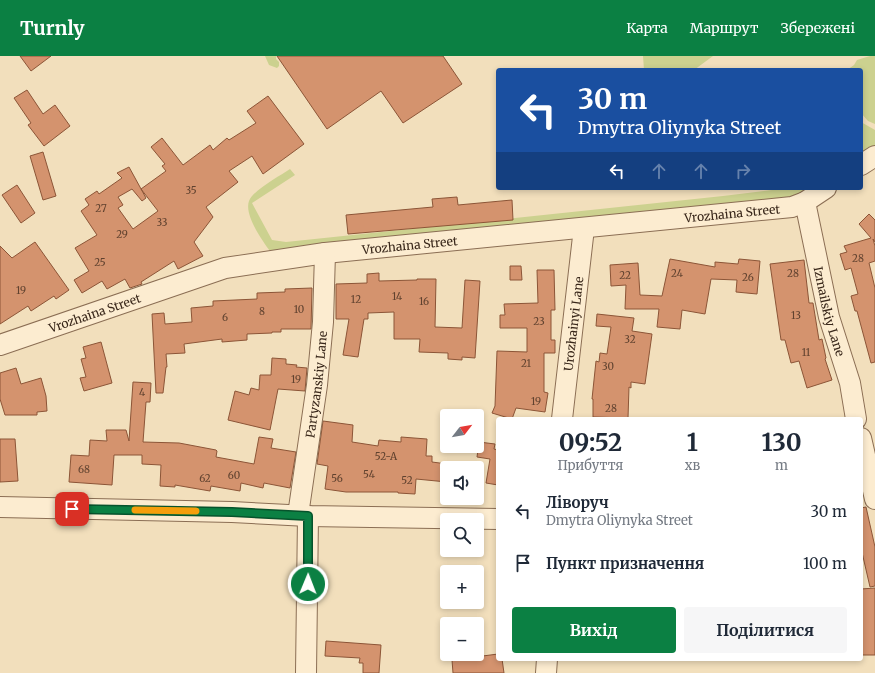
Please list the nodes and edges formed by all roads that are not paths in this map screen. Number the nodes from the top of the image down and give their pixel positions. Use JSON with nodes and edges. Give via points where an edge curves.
{"nodes":[{"id":1,"x":875,"y":156,"type":"edge"},
{"id":2,"x":863,"y":164,"type":"edge"},
{"id":3,"x":823,"y":190,"type":"edge"},
{"id":4,"x":805,"y":202,"type":"junction"},
{"id":5,"x":584,"y":228,"type":"junction"},
{"id":6,"x":325,"y":253,"type":"junction"},
{"id":7,"x":0,"y":345,"type":"edge"},
{"id":8,"x":562,"y":417,"type":"edge"},
{"id":9,"x":856,"y":417,"type":"edge"},
{"id":10,"x":863,"y":447,"type":"edge"},
{"id":11,"x":875,"y":500,"type":"edge"},
{"id":12,"x":863,"y":503,"type":"edge"},
{"id":13,"x":0,"y":507,"type":"edge"},
{"id":14,"x":303,"y":515,"type":"junction"},
{"id":15,"x":496,"y":519,"type":"edge"},
{"id":16,"x":548,"y":661,"type":"edge"},
{"id":17,"x":306,"y":673,"type":"edge"},
{"id":18,"x":546,"y":673,"type":"edge"}],
"edges":[{"from":1,"to":2,"type":"street"},
{"from":3,"to":4,"type":"street","name":"Vrozhaina Street"},
{"from":4,"to":5,"type":"street","name":"Vrozhaina Street","via":[[792,207]]},
{"from":4,"to":9,"type":"street","name":"Izmailskiy Lane","via":[[829,317],[850,383]]},
{"from":5,"to":6,"type":"street","name":"Vrozhaina Street"},
{"from":5,"to":8,"type":"street","name":"Urozhainyi Lane"},
{"from":6,"to":7,"type":"street","name":"Vrozhaina Street","via":[[225,268]]},
{"from":6,"to":14,"type":"street","name":"Partyzanskiy Lane","via":[[323,322]]},
{"from":10,"to":11,"type":"street"},
{"from":11,"to":12,"type":"street"},
{"from":13,"to":14,"type":"street"},
{"from":14,"to":15,"type":"street"},
{"from":14,"to":17,"type":"street","name":"Partyzanskiy Lane"},
{"from":16,"to":18,"type":"street"}]}
